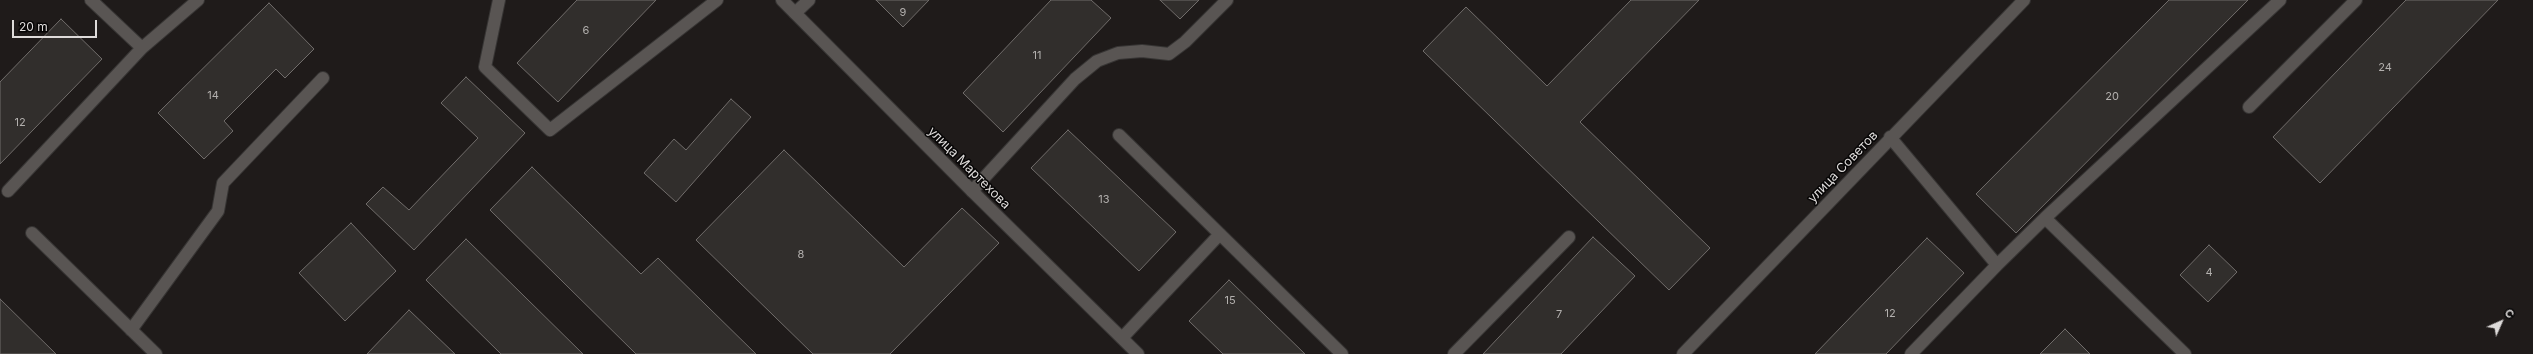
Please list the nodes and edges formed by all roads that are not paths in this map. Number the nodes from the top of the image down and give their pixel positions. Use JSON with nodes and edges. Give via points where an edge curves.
{"nodes":[{"id":1,"x":91,"y":0,"type":"edge"},
{"id":2,"x":198,"y":0,"type":"edge"},
{"id":3,"x":499,"y":0,"type":"edge"},
{"id":4,"x":717,"y":0,"type":"edge"},
{"id":5,"x":782,"y":0,"type":"edge"},
{"id":6,"x":808,"y":0,"type":"edge"},
{"id":7,"x":1227,"y":0,"type":"edge"},
{"id":8,"x":2280,"y":0,"type":"edge"},
{"id":9,"x":2356,"y":0,"type":"edge"},
{"id":10,"x":2022,"y":1,"type":"edge"},
{"id":11,"x":795,"y":13,"type":"junction"},
{"id":12,"x":142,"y":48,"type":"junction"},
{"id":13,"x":323,"y":78,"type":"dead end"},
{"id":14,"x":2249,"y":107,"type":"dead end"},
{"id":15,"x":1119,"y":135,"type":"dead end"},
{"id":16,"x":1890,"y":137,"type":"junction"},
{"id":17,"x":8,"y":191,"type":"dead end"},
{"id":18,"x":972,"y":191,"type":"junction"},
{"id":19,"x":2045,"y":218,"type":"junction"},
{"id":20,"x":32,"y":233,"type":"dead end"},
{"id":21,"x":1220,"y":234,"type":"junction"},
{"id":22,"x":1569,"y":237,"type":"dead end"},
{"id":23,"x":1998,"y":265,"type":"junction"},
{"id":24,"x":131,"y":330,"type":"junction"},
{"id":25,"x":1122,"y":338,"type":"junction"},
{"id":26,"x":153,"y":353,"type":"edge"},
{"id":27,"x":1138,"y":354,"type":"edge"},
{"id":28,"x":1342,"y":354,"type":"edge"},
{"id":29,"x":1454,"y":354,"type":"edge"},
{"id":30,"x":1683,"y":354,"type":"edge"},
{"id":31,"x":1910,"y":354,"type":"edge"},
{"id":32,"x":2184,"y":354,"type":"edge"}],
"edges":[{"from":1,"to":12,"type":"street"},
{"from":2,"to":12,"type":"street"},
{"from":3,"to":4,"type":"street","via":[[485,67],[550,130]]},
{"from":5,"to":11,"type":"street","name":"улица Мартехова"},
{"from":6,"to":11,"type":"street"},
{"from":7,"to":18,"type":"street","via":[[1185,42],[1169,54],[1142,51],[1118,53],[1097,61],[1075,79]]},
{"from":8,"to":19,"type":"street"},
{"from":9,"to":14,"type":"street"},
{"from":10,"to":16,"type":"street","name":"улица Советов"},
{"from":11,"to":18,"type":"street","name":"улица Мартехова"},
{"from":12,"to":17,"type":"street"},
{"from":13,"to":24,"type":"street","via":[[224,183],[218,211]]},
{"from":15,"to":21,"type":"street"},
{"from":16,"to":23,"type":"street"},
{"from":16,"to":30,"type":"street","name":"улица Советов"},
{"from":18,"to":25,"type":"street","name":"улица Мартехова"},
{"from":19,"to":23,"type":"street"},
{"from":19,"to":32,"type":"street"},
{"from":20,"to":24,"type":"street"},
{"from":21,"to":25,"type":"street"},
{"from":21,"to":28,"type":"street"},
{"from":22,"to":29,"type":"street"},
{"from":23,"to":31,"type":"street"},
{"from":24,"to":26,"type":"street"},
{"from":25,"to":27,"type":"street","name":"улица Мартехова"}]}
